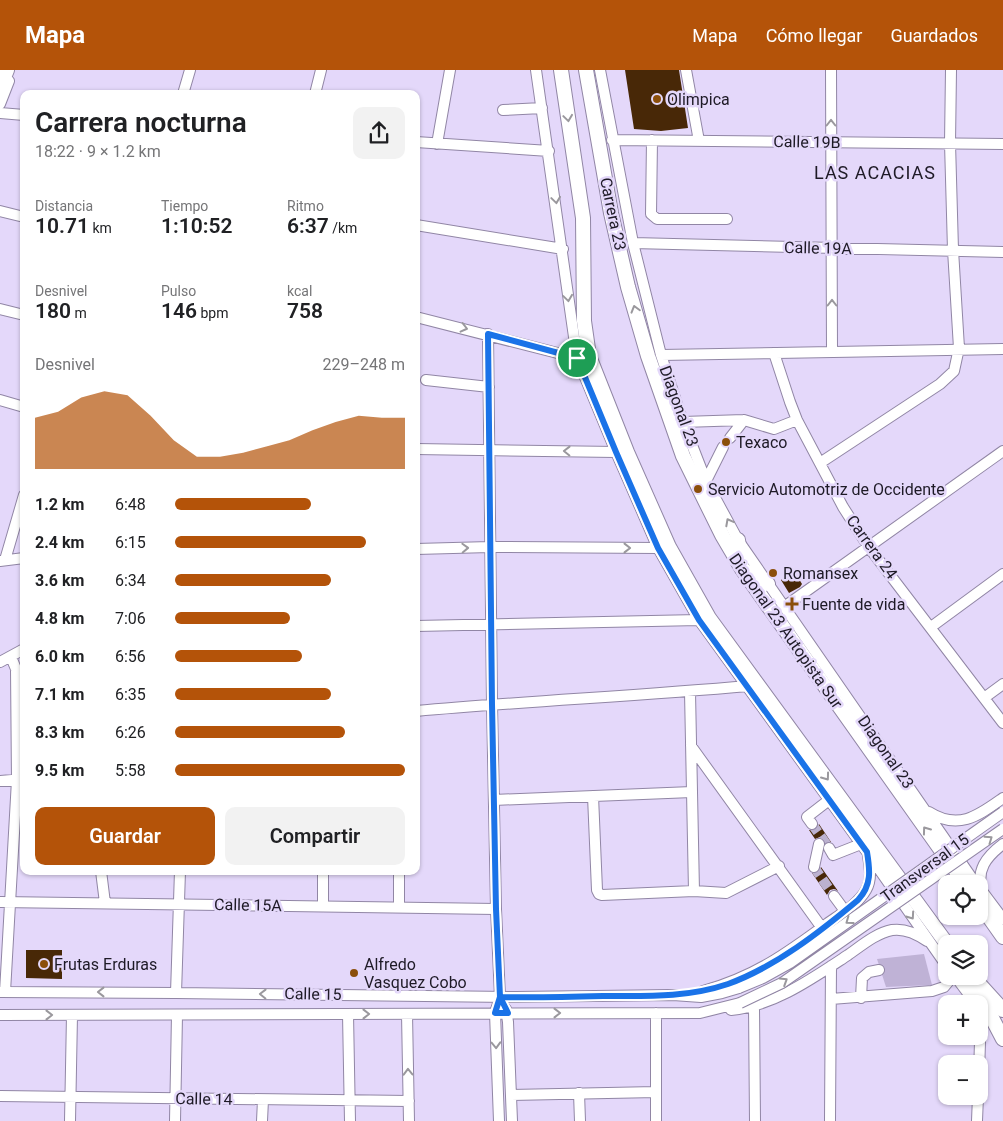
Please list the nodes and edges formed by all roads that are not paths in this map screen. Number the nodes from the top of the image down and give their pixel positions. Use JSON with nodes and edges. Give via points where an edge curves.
{"nodes":[{"id":1,"x":6,"y":70,"type":"edge"},
{"id":2,"x":13,"y":70,"type":"edge"},
{"id":3,"x":190,"y":70,"type":"edge"},
{"id":4,"x":320,"y":70,"type":"edge"},
{"id":5,"x":450,"y":70,"type":"edge"},
{"id":6,"x":536,"y":70,"type":"edge"},
{"id":7,"x":561,"y":70,"type":"edge"},
{"id":8,"x":586,"y":70,"type":"edge"},
{"id":9,"x":600,"y":70,"type":"edge"},
{"id":10,"x":686,"y":70,"type":"edge"},
{"id":11,"x":831,"y":70,"type":"edge"},
{"id":12,"x":951,"y":70,"type":"edge"},
{"id":13,"x":0,"y":87,"type":"edge"},
{"id":14,"x":184,"y":90,"type":"edge"},
{"id":15,"x":316,"y":90,"type":"edge"},
{"id":16,"x":0,"y":104,"type":"edge"},
{"id":17,"x":542,"y":108,"type":"junction"},
{"id":18,"x":503,"y":110,"type":"dead end"},
{"id":19,"x":0,"y":113,"type":"edge"},
{"id":20,"x":20,"y":115,"type":"edge"},
{"id":21,"x":612,"y":140,"type":"junction"},
{"id":22,"x":652,"y":140,"type":"junction"},
{"id":23,"x":699,"y":141,"type":"junction"},
{"id":24,"x":420,"y":142,"type":"edge"},
{"id":25,"x":950,"y":142,"type":"junction"},
{"id":26,"x":831,"y":143,"type":"junction"},
{"id":27,"x":438,"y":144,"type":"junction"},
{"id":28,"x":1003,"y":144,"type":"edge"},
{"id":29,"x":548,"y":151,"type":"junction"},
{"id":30,"x":0,"y":211,"type":"edge"},
{"id":31,"x":20,"y":216,"type":"edge"},
{"id":32,"x":727,"y":219,"type":"dead end"},
{"id":33,"x":420,"y":226,"type":"edge"},
{"id":34,"x":633,"y":243,"type":"junction"},
{"id":35,"x":831,"y":248,"type":"junction"},
{"id":36,"x":563,"y":249,"type":"junction"},
{"id":37,"x":953,"y":250,"type":"junction"},
{"id":38,"x":1003,"y":252,"type":"edge"},
{"id":39,"x":0,"y":308,"type":"edge"},
{"id":40,"x":20,"y":314,"type":"edge"},
{"id":41,"x":420,"y":318,"type":"edge"},
{"id":42,"x":488,"y":334,"type":"junction"},
{"id":43,"x":959,"y":348,"type":"junction"},
{"id":44,"x":1003,"y":348,"type":"edge"},
{"id":45,"x":832,"y":352,"type":"junction"},
{"id":46,"x":774,"y":353,"type":"junction"},
{"id":47,"x":654,"y":355,"type":"junction"},
{"id":48,"x":583,"y":357,"type":"junction"},
{"id":49,"x":426,"y":380,"type":"dead end"},
{"id":50,"x":488,"y":387,"type":"junction"},
{"id":51,"x":0,"y":400,"type":"edge"},
{"id":52,"x":20,"y":406,"type":"edge"},
{"id":53,"x":744,"y":420,"type":"junction"},
{"id":54,"x":797,"y":420,"type":"junction"},
{"id":55,"x":683,"y":422,"type":"junction"},
{"id":56,"x":730,"y":438,"type":"dead end"},
{"id":57,"x":723,"y":447,"type":"dead end"},
{"id":58,"x":420,"y":450,"type":"edge"},
{"id":59,"x":490,"y":450,"type":"junction"},
{"id":60,"x":1003,"y":451,"type":"edge"},
{"id":61,"x":616,"y":452,"type":"junction"},
{"id":62,"x":820,"y":463,"type":"junction"},
{"id":63,"x":706,"y":481,"type":"junction"},
{"id":64,"x":20,"y":507,"type":"edge"},
{"id":65,"x":738,"y":540,"type":"junction"},
{"id":66,"x":868,"y":546,"type":"junction"},
{"id":67,"x":490,"y":547,"type":"junction"},
{"id":68,"x":658,"y":548,"type":"junction"},
{"id":69,"x":420,"y":550,"type":"edge"},
{"id":70,"x":20,"y":559,"type":"edge"},
{"id":71,"x":2,"y":561,"type":"edge"},
{"id":72,"x":742,"y":569,"type":"junction"},
{"id":73,"x":1003,"y":574,"type":"edge"},
{"id":74,"x":768,"y":584,"type":"junction"},
{"id":75,"x":784,"y":607,"type":"junction"},
{"id":76,"x":699,"y":620,"type":"junction"},
{"id":77,"x":491,"y":625,"type":"junction"},
{"id":78,"x":420,"y":626,"type":"edge"},
{"id":79,"x":931,"y":627,"type":"junction"},
{"id":80,"x":20,"y":651,"type":"edge"},
{"id":81,"x":11,"y":657,"type":"junction"},
{"id":82,"x":0,"y":662,"type":"edge"},
{"id":83,"x":1003,"y":684,"type":"edge"},
{"id":84,"x":748,"y":686,"type":"junction"},
{"id":85,"x":690,"y":692,"type":"junction"},
{"id":86,"x":984,"y":698,"type":"junction"},
{"id":87,"x":492,"y":704,"type":"junction"},
{"id":88,"x":420,"y":711,"type":"edge"},
{"id":89,"x":1003,"y":723,"type":"edge"},
{"id":90,"x":691,"y":746,"type":"junction"},
{"id":91,"x":20,"y":760,"type":"edge"},
{"id":92,"x":20,"y":779,"type":"edge"},
{"id":93,"x":0,"y":781,"type":"edge"},
{"id":94,"x":692,"y":792,"type":"junction"},
{"id":95,"x":593,"y":796,"type":"junction"},
{"id":96,"x":1003,"y":798,"type":"edge"},
{"id":97,"x":494,"y":800,"type":"junction"},
{"id":98,"x":829,"y":800,"type":"junction"},
{"id":99,"x":926,"y":810,"type":"junction"},
{"id":100,"x":1003,"y":812,"type":"edge"},
{"id":101,"x":812,"y":824,"type":"dead end"},
{"id":102,"x":1003,"y":829,"type":"edge"},
{"id":103,"x":819,"y":844,"type":"dead end"},
{"id":104,"x":1003,"y":844,"type":"edge"},
{"id":105,"x":829,"y":848,"type":"dead end"},
{"id":106,"x":864,"y":848,"type":"junction"},
{"id":107,"x":779,"y":866,"type":"junction"},
{"id":108,"x":814,"y":868,"type":"dead end"},
{"id":109,"x":101,"y":875,"type":"edge"},
{"id":110,"x":180,"y":875,"type":"edge"},
{"id":111,"x":323,"y":875,"type":"edge"},
{"id":112,"x":399,"y":875,"type":"edge"},
{"id":113,"x":959,"y":875,"type":"edge"},
{"id":114,"x":969,"y":875,"type":"edge"},
{"id":115,"x":980,"y":875,"type":"edge"},
{"id":116,"x":694,"y":891,"type":"junction"},
{"id":117,"x":834,"y":896,"type":"tunnel mouth"},
{"id":118,"x":5,"y":902,"type":"edge"},
{"id":119,"x":988,"y":902,"type":"edge"},
{"id":120,"x":105,"y":904,"type":"junction"},
{"id":121,"x":180,"y":905,"type":"junction"},
{"id":122,"x":322,"y":906,"type":"junction"},
{"id":123,"x":399,"y":908,"type":"junction"},
{"id":124,"x":988,"y":908,"type":"edge"},
{"id":125,"x":496,"y":909,"type":"junction"},
{"id":126,"x":845,"y":911,"type":"junction"},
{"id":127,"x":1003,"y":919,"type":"edge"},
{"id":128,"x":822,"y":928,"type":"junction"},
{"id":129,"x":940,"y":935,"type":"edge"},
{"id":130,"x":1003,"y":937,"type":"edge"},
{"id":131,"x":930,"y":943,"type":"junction"},
{"id":132,"x":938,"y":954,"type":"edge"},
{"id":133,"x":831,"y":966,"type":"junction"},
{"id":134,"x":879,"y":970,"type":"dead end"},
{"id":135,"x":946,"y":985,"type":"edge"},
{"id":136,"x":961,"y":985,"type":"edge"},
{"id":137,"x":976,"y":985,"type":"edge"},
{"id":138,"x":981,"y":985,"type":"edge"},
{"id":139,"x":2,"y":992,"type":"edge"},
{"id":140,"x":176,"y":993,"type":"junction"},
{"id":141,"x":673,"y":995,"type":"junction"},
{"id":142,"x":969,"y":995,"type":"edge"},
{"id":143,"x":656,"y":996,"type":"joint"},
{"id":144,"x":500,"y":997,"type":"junction"},
{"id":145,"x":861,"y":998,"type":"junction"},
{"id":146,"x":831,"y":999,"type":"junction"},
{"id":147,"x":754,"y":1006,"type":"junction"},
{"id":148,"x":1003,"y":1010,"type":"edge"},
{"id":149,"x":495,"y":1013,"type":"junction"},
{"id":150,"x":508,"y":1013,"type":"junction"},
{"id":151,"x":656,"y":1013,"type":"junction"},
{"id":152,"x":700,"y":1013,"type":"junction"},
{"id":153,"x":348,"y":1014,"type":"junction"},
{"id":154,"x":407,"y":1014,"type":"junction"},
{"id":155,"x":0,"y":1015,"type":"edge"},
{"id":156,"x":72,"y":1015,"type":"junction"},
{"id":157,"x":177,"y":1015,"type":"junction"},
{"id":158,"x":988,"y":1020,"type":"edge"},
{"id":159,"x":1003,"y":1039,"type":"edge"},
{"id":160,"x":656,"y":1092,"type":"junction"},
{"id":161,"x":579,"y":1093,"type":"junction"},
{"id":162,"x":511,"y":1095,"type":"junction"},
{"id":163,"x":0,"y":1096,"type":"edge"},
{"id":164,"x":70,"y":1096,"type":"junction"},
{"id":165,"x":176,"y":1099,"type":"junction"},
{"id":166,"x":263,"y":1100,"type":"junction"},
{"id":167,"x":349,"y":1100,"type":"junction"},
{"id":168,"x":409,"y":1102,"type":"junction"},
{"id":169,"x":978,"y":1105,"type":"edge"},
{"id":170,"x":70,"y":1121,"type":"edge"},
{"id":171,"x":175,"y":1121,"type":"edge"},
{"id":172,"x":262,"y":1121,"type":"edge"},
{"id":173,"x":350,"y":1121,"type":"edge"},
{"id":174,"x":409,"y":1121,"type":"edge"},
{"id":175,"x":499,"y":1121,"type":"edge"},
{"id":176,"x":512,"y":1121,"type":"edge"},
{"id":177,"x":580,"y":1121,"type":"edge"},
{"id":178,"x":656,"y":1121,"type":"edge"},
{"id":179,"x":755,"y":1121,"type":"edge"},
{"id":180,"x":830,"y":1121,"type":"edge"},
{"id":181,"x":978,"y":1121,"type":"edge"}],
"edges":[{"from":1,"to":13,"type":"main road"},
{"from":2,"to":16,"type":"street"},
{"from":3,"to":14,"type":"street"},
{"from":4,"to":15,"type":"street"},
{"from":5,"to":27,"type":"street"},
{"from":6,"to":17,"type":"street"},
{"from":7,"to":48,"type":"main road","name":"Carrera 23","one_way":true,"via":[[582,218]]},
{"from":47,"to":8,"type":"main road","name":"Carrera 23","one_way":true,"via":[[628,286],[611,213]]},
{"from":9,"to":21,"type":"street","name":"Carrera 23"},
{"from":10,"to":23,"type":"street"},
{"from":26,"to":11,"type":"street","one_way":true},
{"from":12,"to":25,"type":"street"},
{"from":17,"to":18,"type":"street"},
{"from":17,"to":29,"type":"street"},
{"from":19,"to":20,"type":"street"},
{"from":21,"to":22,"type":"street","name":"Calle 19B"},
{"from":21,"to":34,"type":"street","name":"Carrera 23"},
{"from":22,"to":23,"type":"street","name":"Calle 19B"},
{"from":22,"to":32,"type":"street","via":[[653,217]]},
{"from":23,"to":26,"type":"street","name":"Calle 19B"},
{"from":24,"to":27,"type":"street"},
{"from":25,"to":26,"type":"street","name":"Calle 19B"},
{"from":25,"to":28,"type":"street","name":"Calle 19B"},
{"from":25,"to":37,"type":"street"},
{"from":26,"to":35,"type":"street"},
{"from":27,"to":29,"type":"street"},
{"from":29,"to":36,"type":"street","one_way":true},
{"from":30,"to":31,"type":"street"},
{"from":33,"to":36,"type":"street"},
{"from":34,"to":35,"type":"street","name":"Calle 19A"},
{"from":34,"to":47,"type":"street","name":"Carrera 23"},
{"from":35,"to":37,"type":"street","name":"Calle 19A"},
{"from":45,"to":35,"type":"street","one_way":true},
{"from":36,"to":48,"type":"street","one_way":true},
{"from":37,"to":38,"type":"street","name":"Calle 19A"},
{"from":37,"to":43,"type":"street"},
{"from":39,"to":40,"type":"street"},
{"from":41,"to":42,"type":"street","one_way":true},
{"from":42,"to":48,"type":"street"},
{"from":42,"to":50,"type":"street"},
{"from":43,"to":44,"type":"street"},
{"from":43,"to":45,"type":"street"},
{"from":43,"to":62,"type":"street","via":[[954,371],[940,384]]},
{"from":45,"to":46,"type":"street"},
{"from":46,"to":47,"type":"street"},
{"from":46,"to":54,"type":"street","name":"Carrera 24"},
{"from":47,"to":55,"type":"street","name":"Diagonal 23"},
{"from":47,"to":72,"type":"main road","name":"Diagonal 23 Autopista Sur","via":[[683,456]]},
{"from":48,"to":61,"type":"street"},
{"from":48,"to":129,"type":"main road","one_way":true,"via":[[669,547],[709,618]]},
{"from":49,"to":50,"type":"street"},
{"from":50,"to":59,"type":"street"},
{"from":51,"to":52,"type":"street"},
{"from":53,"to":54,"type":"street","via":[[774,429]]},
{"from":53,"to":55,"type":"street"},
{"from":53,"to":56,"type":"street"},
{"from":54,"to":62,"type":"street","name":"Carrera 24"},
{"from":55,"to":63,"type":"street","name":"Diagonal 23"},
{"from":57,"to":63,"type":"street"},
{"from":58,"to":59,"type":"street"},
{"from":61,"to":59,"type":"street","one_way":true},
{"from":59,"to":67,"type":"street"},
{"from":60,"to":66,"type":"street"},
{"from":61,"to":68,"type":"street"},
{"from":62,"to":66,"type":"street","name":"Carrera 24"},
{"from":65,"to":63,"type":"street","name":"Diagonal 23","one_way":true},
{"from":64,"to":71,"type":"street"},
{"from":65,"to":72,"type":"main road"},
{"from":65,"to":74,"type":"street","name":"Diagonal 23"},
{"from":66,"to":75,"type":"street"},
{"from":66,"to":79,"type":"street","name":"Carrera 24"},
{"from":67,"to":68,"type":"street","one_way":true},
{"from":69,"to":67,"type":"street","one_way":true},
{"from":67,"to":77,"type":"street"},
{"from":68,"to":76,"type":"street"},
{"from":70,"to":71,"type":"street"},
{"from":72,"to":74,"type":"main road"},
{"from":113,"to":72,"type":"main road","name":"Diagonal 23 Autopista Sur","one_way":true},
{"from":73,"to":79,"type":"street"},
{"from":74,"to":75,"type":"street","name":"Diagonal 23"},
{"from":75,"to":99,"type":"street","name":"Diagonal 23"},
{"from":76,"to":77,"type":"street"},
{"from":76,"to":84,"type":"street"},
{"from":77,"to":78,"type":"street"},
{"from":77,"to":87,"type":"street"},
{"from":79,"to":86,"type":"street","name":"Carrera 24"},
{"from":80,"to":81,"type":"street"},
{"from":81,"to":82,"type":"street"},
{"from":81,"to":91,"type":"street","via":[[16,669]]},
{"from":83,"to":86,"type":"street"},
{"from":84,"to":85,"type":"street"},
{"from":84,"to":98,"type":"street"},
{"from":85,"to":87,"type":"street"},
{"from":85,"to":90,"type":"street"},
{"from":86,"to":89,"type":"street","name":"Carrera 24"},
{"from":87,"to":88,"type":"street"},
{"from":87,"to":97,"type":"street"},
{"from":90,"to":94,"type":"street"},
{"from":90,"to":107,"type":"street"},
{"from":91,"to":92,"type":"street"},
{"from":92,"to":93,"type":"street"},
{"from":92,"to":118,"type":"street"},
{"from":94,"to":95,"type":"street"},
{"from":94,"to":116,"type":"street"},
{"from":95,"to":97,"type":"street"},
{"from":95,"to":116,"type":"street","via":[[599,894]]},
{"from":96,"to":99,"type":"street","via":[[963,820],[944,819]]},
{"from":97,"to":125,"type":"street"},
{"from":98,"to":101,"type":"street","via":[[807,817]]},
{"from":98,"to":106,"type":"street"},
{"from":99,"to":114,"type":"street","name":"Diagonal 23"},
{"from":100,"to":141,"type":"street","name":"Transversal 15","one_way":true,"bridge":true,"via":[[790,963],[763,978],[739,988],[701,997]]},
{"from":152,"to":102,"type":"street","name":"Transversal 15","one_way":true,"bridge":true,"via":[[740,1003],[782,983]]},
{"from":103,"to":108,"type":"street"},
{"from":104,"to":115,"type":"street","via":[[991,854]]},
{"from":105,"to":106,"type":"street","via":[[833,855]]},
{"from":106,"to":126,"type":"street","via":[[870,869],[868,886]]},
{"from":106,"to":131,"type":"street","one_way":true},
{"from":107,"to":116,"type":"street","via":[[726,893]]},
{"from":107,"to":128,"type":"street"},
{"from":109,"to":120,"type":"street"},
{"from":110,"to":121,"type":"street"},
{"from":111,"to":122,"type":"street"},
{"from":112,"to":123,"type":"street"},
{"from":117,"to":126,"type":"street"},
{"from":118,"to":120,"type":"street","name":"Calle 15A"},
{"from":118,"to":139,"type":"street"},
{"from":119,"to":127,"type":"street","name":"Diagonal 23"},
{"from":120,"to":121,"type":"street","name":"Calle 15A"},
{"from":121,"to":122,"type":"street","name":"Calle 15A"},
{"from":121,"to":140,"type":"street"},
{"from":122,"to":123,"type":"street","name":"Calle 15A"},
{"from":123,"to":125,"type":"street","name":"Calle 15A"},
{"from":124,"to":130,"type":"main road"},
{"from":125,"to":144,"type":"street"},
{"from":126,"to":128,"type":"street"},
{"from":128,"to":141,"type":"street","via":[[757,971],[719,986]]},
{"from":131,"to":132,"type":"street"},
{"from":131,"to":133,"type":"street","via":[[906,930],[891,930]]},
{"from":133,"to":146,"type":"street"},
{"from":133,"to":147,"type":"street","via":[[783,994]]},
{"from":134,"to":145,"type":"street","via":[[862,978]]},
{"from":135,"to":145,"type":"street","via":[[932,991]]},
{"from":136,"to":142,"type":"street"},
{"from":137,"to":159,"type":"main road"},
{"from":138,"to":148,"type":"main road"},
{"from":140,"to":139,"type":"street","name":"Calle 15","one_way":true},
{"from":144,"to":140,"type":"street","name":"Calle 15","one_way":true},
{"from":141,"to":143,"type":"street","name":"Transversal 15"},
{"from":143,"to":144,"type":"street","name":"Calle 15"},
{"from":144,"to":149,"type":"street"},
{"from":144,"to":150,"type":"street"},
{"from":145,"to":146,"type":"street"},
{"from":146,"to":180,"type":"street"},
{"from":147,"to":152,"type":"street"},
{"from":147,"to":179,"type":"street"},
{"from":149,"to":150,"type":"street","name":"Calle 15"},
{"from":149,"to":154,"type":"street","name":"Calle 15"},
{"from":149,"to":175,"type":"street","one_way":true},
{"from":150,"to":151,"type":"street","name":"Calle 15","one_way":true},
{"from":150,"to":162,"type":"street"},
{"from":151,"to":152,"type":"street","name":"Transversal 15"},
{"from":151,"to":160,"type":"street"},
{"from":153,"to":154,"type":"street","name":"Calle 15","one_way":true},
{"from":153,"to":157,"type":"street","name":"Calle 15"},
{"from":153,"to":167,"type":"street"},
{"from":168,"to":154,"type":"street","one_way":true},
{"from":155,"to":156,"type":"street","name":"Calle 15","one_way":true},
{"from":156,"to":157,"type":"street","name":"Calle 15"},
{"from":156,"to":164,"type":"street"},
{"from":157,"to":165,"type":"street"},
{"from":158,"to":159,"type":"street"},
{"from":160,"to":161,"type":"street"},
{"from":160,"to":178,"type":"street"},
{"from":161,"to":162,"type":"street"},
{"from":161,"to":177,"type":"street"},
{"from":162,"to":176,"type":"street"},
{"from":163,"to":164,"type":"street","name":"Calle 14"},
{"from":164,"to":165,"type":"street","name":"Calle 14"},
{"from":164,"to":170,"type":"street"},
{"from":165,"to":166,"type":"street","name":"Calle 14"},
{"from":165,"to":171,"type":"street"},
{"from":166,"to":167,"type":"street","name":"Calle 14"},
{"from":166,"to":172,"type":"street"},
{"from":167,"to":168,"type":"street","name":"Calle 14"},
{"from":167,"to":173,"type":"street"},
{"from":168,"to":174,"type":"street"},
{"from":169,"to":181,"type":"street"}]}
